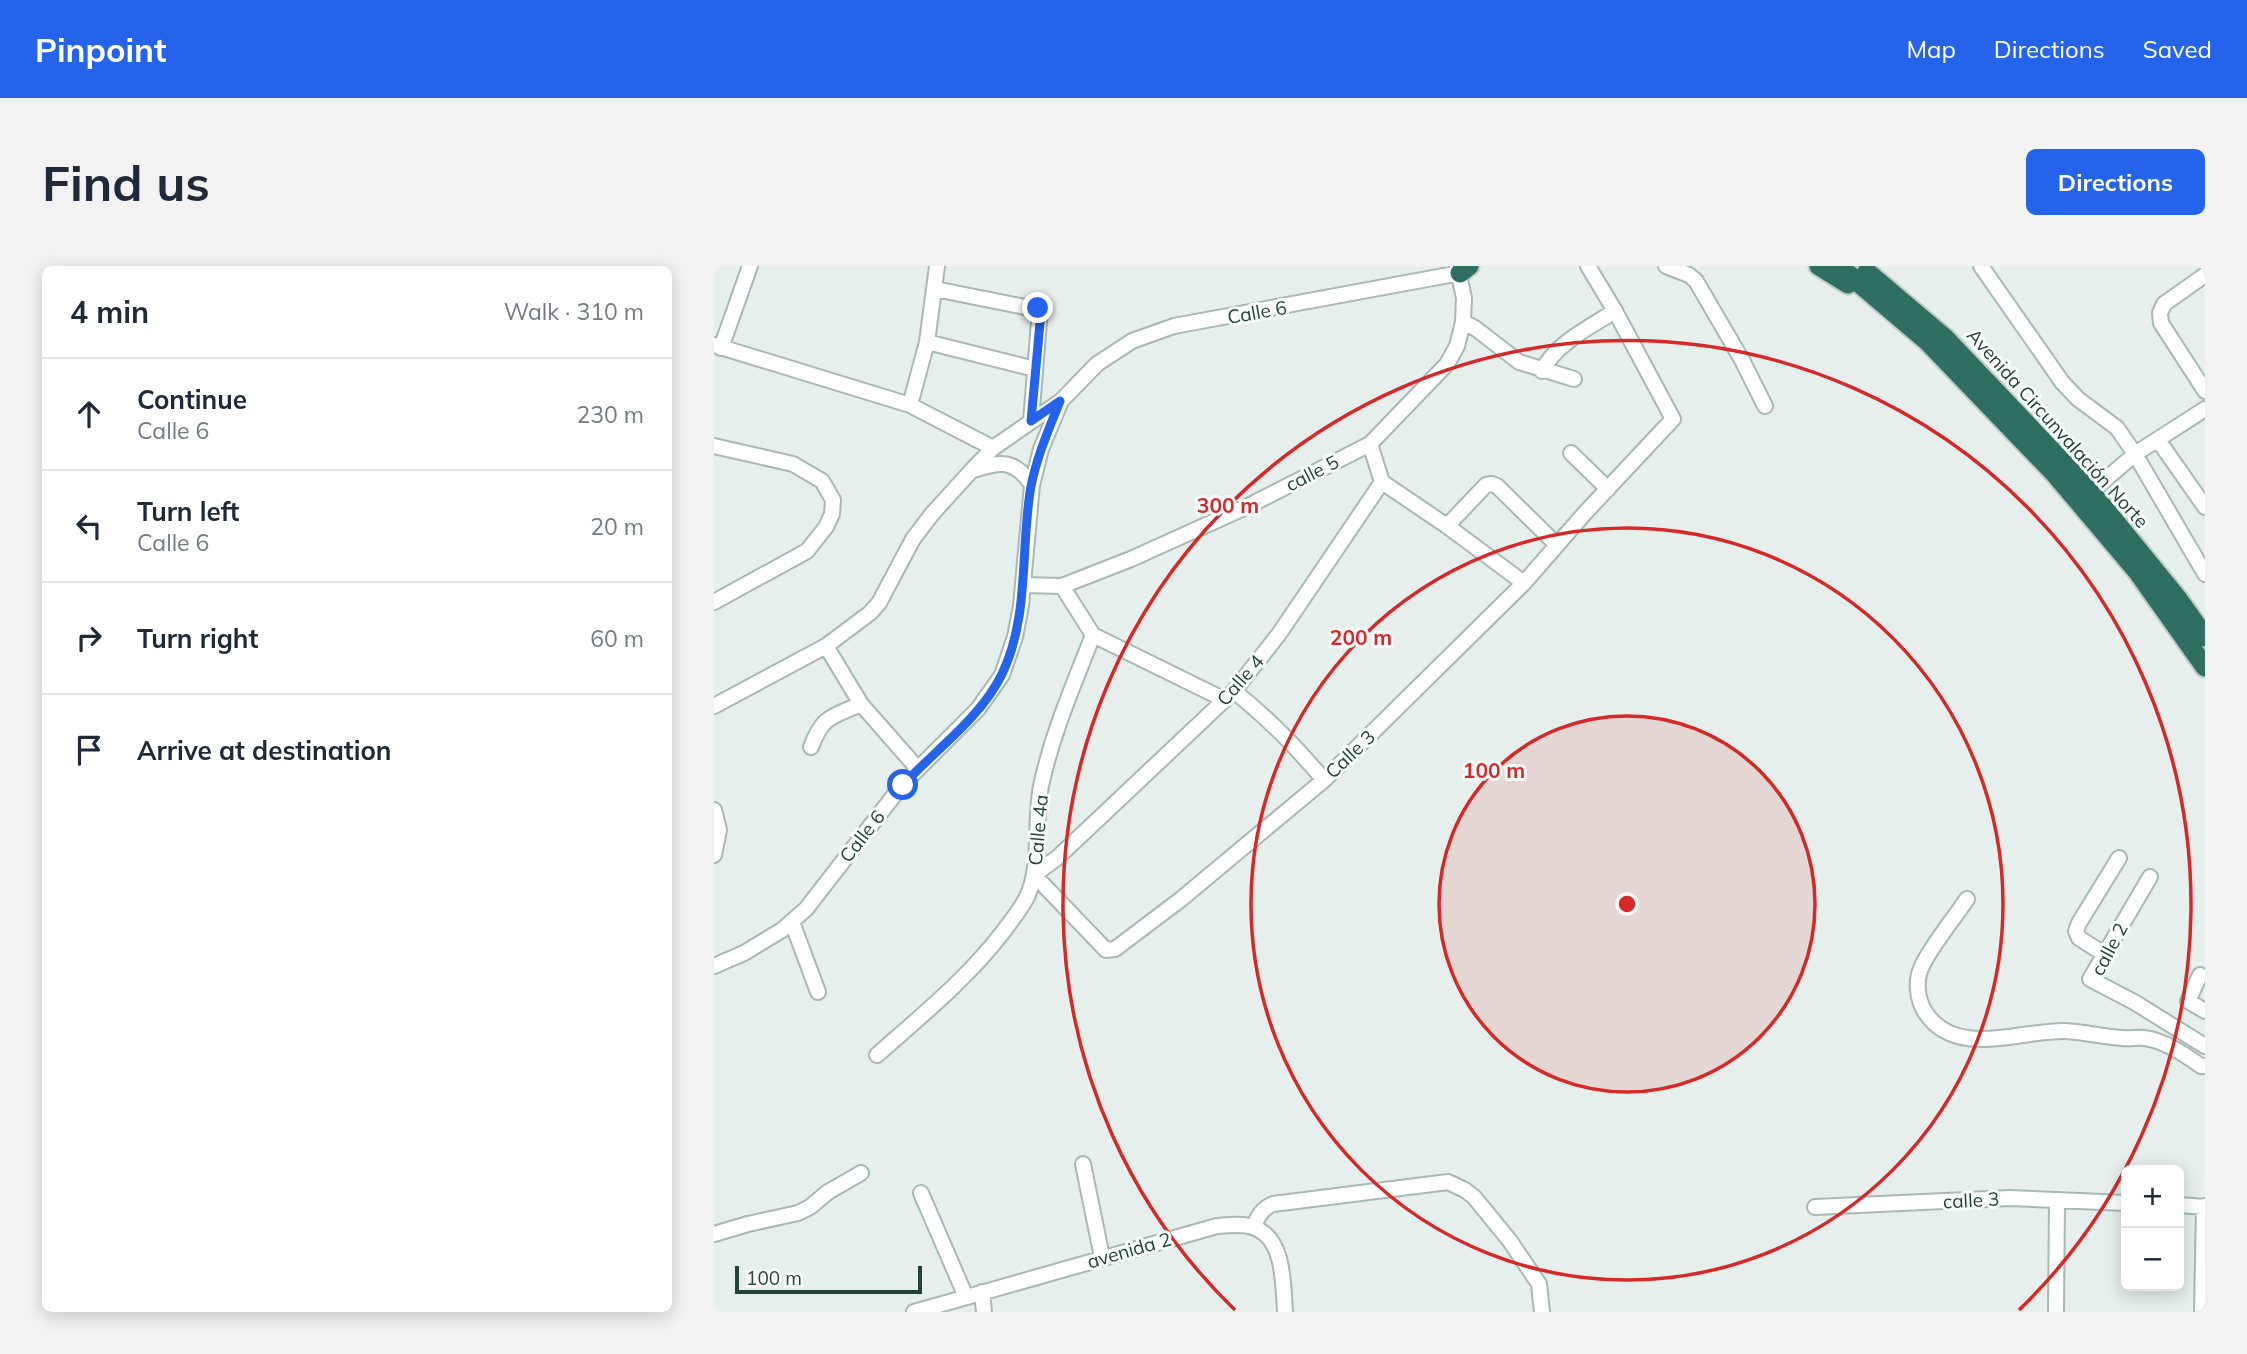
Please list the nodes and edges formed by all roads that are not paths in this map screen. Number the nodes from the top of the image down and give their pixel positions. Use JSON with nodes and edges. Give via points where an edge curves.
{"nodes":[{"id":1,"x":750,"y":266,"type":"edge"},
{"id":2,"x":937,"y":266,"type":"edge"},
{"id":3,"x":1588,"y":266,"type":"edge"},
{"id":4,"x":1666,"y":266,"type":"edge"},
{"id":5,"x":1819,"y":266,"type":"edge"},
{"id":6,"x":1839,"y":266,"type":"edge"},
{"id":7,"x":1859,"y":266,"type":"edge"},
{"id":8,"x":1981,"y":266,"type":"edge"},
{"id":9,"x":1465,"y":268,"type":"edge"},
{"id":10,"x":2205,"y":275,"type":"edge"},
{"id":11,"x":935,"y":289,"type":"junction"},
{"id":12,"x":1888,"y":308,"type":"junction"},
{"id":13,"x":1615,"y":311,"type":"junction"},
{"id":14,"x":1464,"y":322,"type":"junction"},
{"id":15,"x":927,"y":342,"type":"junction"},
{"id":16,"x":717,"y":346,"type":"edge"},
{"id":17,"x":1035,"y":369,"type":"junction"},
{"id":18,"x":1542,"y":371,"type":"junction"},
{"id":19,"x":1574,"y":379,"type":"dead end"},
{"id":20,"x":2205,"y":391,"type":"edge"},
{"id":21,"x":1060,"y":401,"type":"junction"},
{"id":22,"x":910,"y":405,"type":"junction"},
{"id":23,"x":1765,"y":406,"type":"dead end"},
{"id":24,"x":2205,"y":409,"type":"edge"},
{"id":25,"x":1031,"y":421,"type":"junction"},
{"id":26,"x":2158,"y":440,"type":"junction"},
{"id":27,"x":1370,"y":444,"type":"junction"},
{"id":28,"x":714,"y":446,"type":"edge"},
{"id":29,"x":993,"y":449,"type":"junction"},
{"id":30,"x":1571,"y":453,"type":"dead end"},
{"id":31,"x":2136,"y":454,"type":"junction"},
{"id":32,"x":972,"y":470,"type":"junction"},
{"id":33,"x":1382,"y":482,"type":"junction"},
{"id":34,"x":1032,"y":485,"type":"junction"},
{"id":35,"x":1608,"y":489,"type":"junction"},
{"id":36,"x":2091,"y":492,"type":"junction"},
{"id":37,"x":2205,"y":507,"type":"edge"},
{"id":38,"x":1447,"y":526,"type":"junction"},
{"id":39,"x":1557,"y":545,"type":"junction"},
{"id":40,"x":2205,"y":574,"type":"edge"},
{"id":41,"x":1524,"y":583,"type":"junction"},
{"id":42,"x":1023,"y":585,"type":"junction"},
{"id":43,"x":1062,"y":586,"type":"junction"},
{"id":44,"x":714,"y":602,"type":"edge"},
{"id":45,"x":1093,"y":635,"type":"junction"},
{"id":46,"x":2205,"y":637,"type":"edge"},
{"id":47,"x":826,"y":646,"type":"junction"},
{"id":48,"x":2205,"y":667,"type":"edge"},
{"id":49,"x":1229,"y":696,"type":"junction"},
{"id":50,"x":861,"y":704,"type":"junction"},
{"id":51,"x":714,"y":706,"type":"edge"},
{"id":52,"x":811,"y":747,"type":"dead end"},
{"id":53,"x":918,"y":769,"type":"junction"},
{"id":54,"x":1324,"y":780,"type":"junction"},
{"id":55,"x":714,"y":810,"type":"edge"},
{"id":56,"x":714,"y":855,"type":"edge"},
{"id":57,"x":2119,"y":858,"type":"dead end"},
{"id":58,"x":1034,"y":875,"type":"junction"},
{"id":59,"x":2150,"y":877,"type":"dead end"},
{"id":60,"x":1967,"y":900,"type":"dead end"},
{"id":61,"x":792,"y":922,"type":"junction"},
{"id":62,"x":2104,"y":954,"type":"junction"},
{"id":63,"x":714,"y":966,"type":"edge"},
{"id":64,"x":2200,"y":975,"type":"dead end"},
{"id":65,"x":818,"y":992,"type":"dead end"},
{"id":66,"x":2205,"y":1011,"type":"edge"},
{"id":67,"x":2205,"y":1046,"type":"edge"},
{"id":68,"x":877,"y":1055,"type":"dead end"},
{"id":69,"x":2205,"y":1066,"type":"edge"},
{"id":70,"x":1083,"y":1164,"type":"dead end"},
{"id":71,"x":861,"y":1173,"type":"dead end"},
{"id":72,"x":921,"y":1193,"type":"dead end"},
{"id":73,"x":2057,"y":1200,"type":"junction"},
{"id":74,"x":2121,"y":1203,"type":"edge"},
{"id":75,"x":2184,"y":1205,"type":"edge"},
{"id":76,"x":1815,"y":1207,"type":"dead end"},
{"id":77,"x":2204,"y":1207,"type":"edge"},
{"id":78,"x":1254,"y":1227,"type":"junction"},
{"id":79,"x":714,"y":1234,"type":"edge"},
{"id":80,"x":1102,"y":1257,"type":"junction"},
{"id":81,"x":982,"y":1292,"type":"junction"},
{"id":82,"x":966,"y":1297,"type":"junction"},
{"id":83,"x":914,"y":1312,"type":"edge"},
{"id":84,"x":984,"y":1312,"type":"edge"},
{"id":85,"x":1285,"y":1312,"type":"edge"},
{"id":86,"x":1542,"y":1312,"type":"edge"},
{"id":87,"x":2056,"y":1312,"type":"edge"},
{"id":88,"x":2202,"y":1312,"type":"edge"}],
"edges":[{"from":1,"to":16,"type":"street"},
{"from":2,"to":11,"type":"street"},
{"from":3,"to":13,"type":"street"},
{"from":4,"to":23,"type":"street","via":[[1696,281]]},
{"from":5,"to":12,"type":"highway"},
{"from":6,"to":12,"type":"highway","name":"Avenida Circunvalación Norte"},
{"from":7,"to":36,"type":"highway","name":"Avenida Circunvalación Norte","via":[[1945,338]]},
{"from":8,"to":31,"type":"street","via":[[2062,382],[2117,428]]},
{"from":9,"to":14,"type":"street","name":"calle 5"},
{"from":9,"to":21,"type":"street","name":"Calle 6","via":[[1360,293],[1174,326],[1132,341],[1097,364]]},
{"from":10,"to":20,"type":"street","via":[[2164,304],[2160,313],[2161,323]]},
{"from":11,"to":15,"type":"street"},
{"from":11,"to":17,"type":"street","via":[[1038,308]]},
{"from":12,"to":48,"type":"highway","name":"Avenida Circunvalación Norte","via":[[1927,341],[2055,474],[2137,571]]},
{"from":13,"to":18,"type":"street","via":[[1569,342]]},
{"from":13,"to":35,"type":"street","name":"Calle 3","via":[[1673,419]]},
{"from":14,"to":18,"type":"street","via":[[1511,357]]},
{"from":14,"to":27,"type":"street","name":"calle 5","via":[[1447,364]]},
{"from":15,"to":17,"type":"street"},
{"from":15,"to":22,"type":"street"},
{"from":16,"to":22,"type":"street"},
{"from":17,"to":25,"type":"street"},
{"from":18,"to":19,"type":"street"},
{"from":21,"to":25,"type":"street","name":"Calle 6"},
{"from":21,"to":34,"type":"street","name":"Calle 6"},
{"from":22,"to":29,"type":"street"},
{"from":24,"to":26,"type":"street"},
{"from":25,"to":29,"type":"street","name":"Calle 6"},
{"from":26,"to":31,"type":"street"},
{"from":26,"to":37,"type":"street"},
{"from":27,"to":33,"type":"street"},
{"from":27,"to":43,"type":"street","name":"calle 5","via":[[1246,507]]},
{"from":28,"to":44,"type":"street","via":[[793,464],[822,481],[834,500],[826,527],[807,551]]},
{"from":29,"to":32,"type":"street","name":"Calle 6"},
{"from":30,"to":35,"type":"street"},
{"from":31,"to":36,"type":"street"},
{"from":31,"to":40,"type":"street"},
{"from":32,"to":34,"type":"street","via":[[1011,464]]},
{"from":32,"to":47,"type":"street","name":"Calle 6","via":[[913,539],[879,603]]},
{"from":33,"to":38,"type":"street"},
{"from":33,"to":49,"type":"street","name":"Calle 4","via":[[1279,634]]},
{"from":34,"to":42,"type":"street","name":"Calle 6"},
{"from":35,"to":39,"type":"street","name":"Calle 3"},
{"from":36,"to":46,"type":"highway","name":"Avenida Circunvalación Norte"},
{"from":38,"to":39,"type":"street","via":[[1492,484]]},
{"from":38,"to":41,"type":"street"},
{"from":39,"to":41,"type":"street","name":"Calle 3"},
{"from":41,"to":54,"type":"street","name":"Calle 3"},
{"from":42,"to":43,"type":"street","name":"calle 5"},
{"from":42,"to":53,"type":"street","name":"Calle 6","via":[[1015,636],[1002,675],[978,709]]},
{"from":43,"to":45,"type":"street"},
{"from":45,"to":49,"type":"street"},
{"from":45,"to":58,"type":"street","name":"Calle 4a","via":[[1058,726],[1041,787]]},
{"from":47,"to":50,"type":"street"},
{"from":47,"to":51,"type":"street","name":"Calle 6"},
{"from":49,"to":54,"type":"street","via":[[1268,719]]},
{"from":49,"to":58,"type":"street","name":"Calle 4"},
{"from":50,"to":52,"type":"street","via":[[820,725]]},
{"from":50,"to":53,"type":"street"},
{"from":53,"to":61,"type":"street","name":"Calle 6"},
{"from":54,"to":58,"type":"street","name":"Calle 3","via":[[1115,949],[1106,950]]},
{"from":55,"to":56,"type":"street","via":[[719,830]]},
{"from":57,"to":62,"type":"street","via":[[2076,931],[2079,938]]},
{"from":58,"to":68,"type":"street","name":"Calle 4a","via":[[1026,898],[988,951]]},
{"from":59,"to":62,"type":"street","name":"calle 2"},
{"from":60,"to":69,"type":"street","via":[[1921,967],[1920,1004],[1939,1028],[1977,1038],[2062,1031],[2144,1038]]},
{"from":61,"to":63,"type":"street","name":"Calle 6"},
{"from":61,"to":65,"type":"street"},
{"from":62,"to":67,"type":"street","name":"calle 2","via":[[2090,979]]},
{"from":64,"to":66,"type":"street","via":[[2188,1001]]},
{"from":70,"to":80,"type":"street"},
{"from":71,"to":79,"type":"street","via":[[798,1213]]},
{"from":72,"to":82,"type":"street"},
{"from":73,"to":74,"type":"street","name":"calle 3"},
{"from":73,"to":76,"type":"street","name":"calle 3"},
{"from":73,"to":87,"type":"street"},
{"from":75,"to":77,"type":"street"},
{"from":77,"to":88,"type":"street"},
{"from":78,"to":80,"type":"street","name":"avenida 2","via":[[1217,1226]]},
{"from":78,"to":85,"type":"street","via":[[1268,1237],[1278,1254]]},
{"from":78,"to":86,"type":"street","via":[[1256,1218],[1273,1204],[1448,1182],[1474,1197],[1510,1241],[1539,1284]]},
{"from":80,"to":81,"type":"street","name":"avenida 2"},
{"from":81,"to":82,"type":"street","name":"avenida 2"},
{"from":81,"to":84,"type":"street"},
{"from":82,"to":83,"type":"street","name":"avenida 2"}]}
